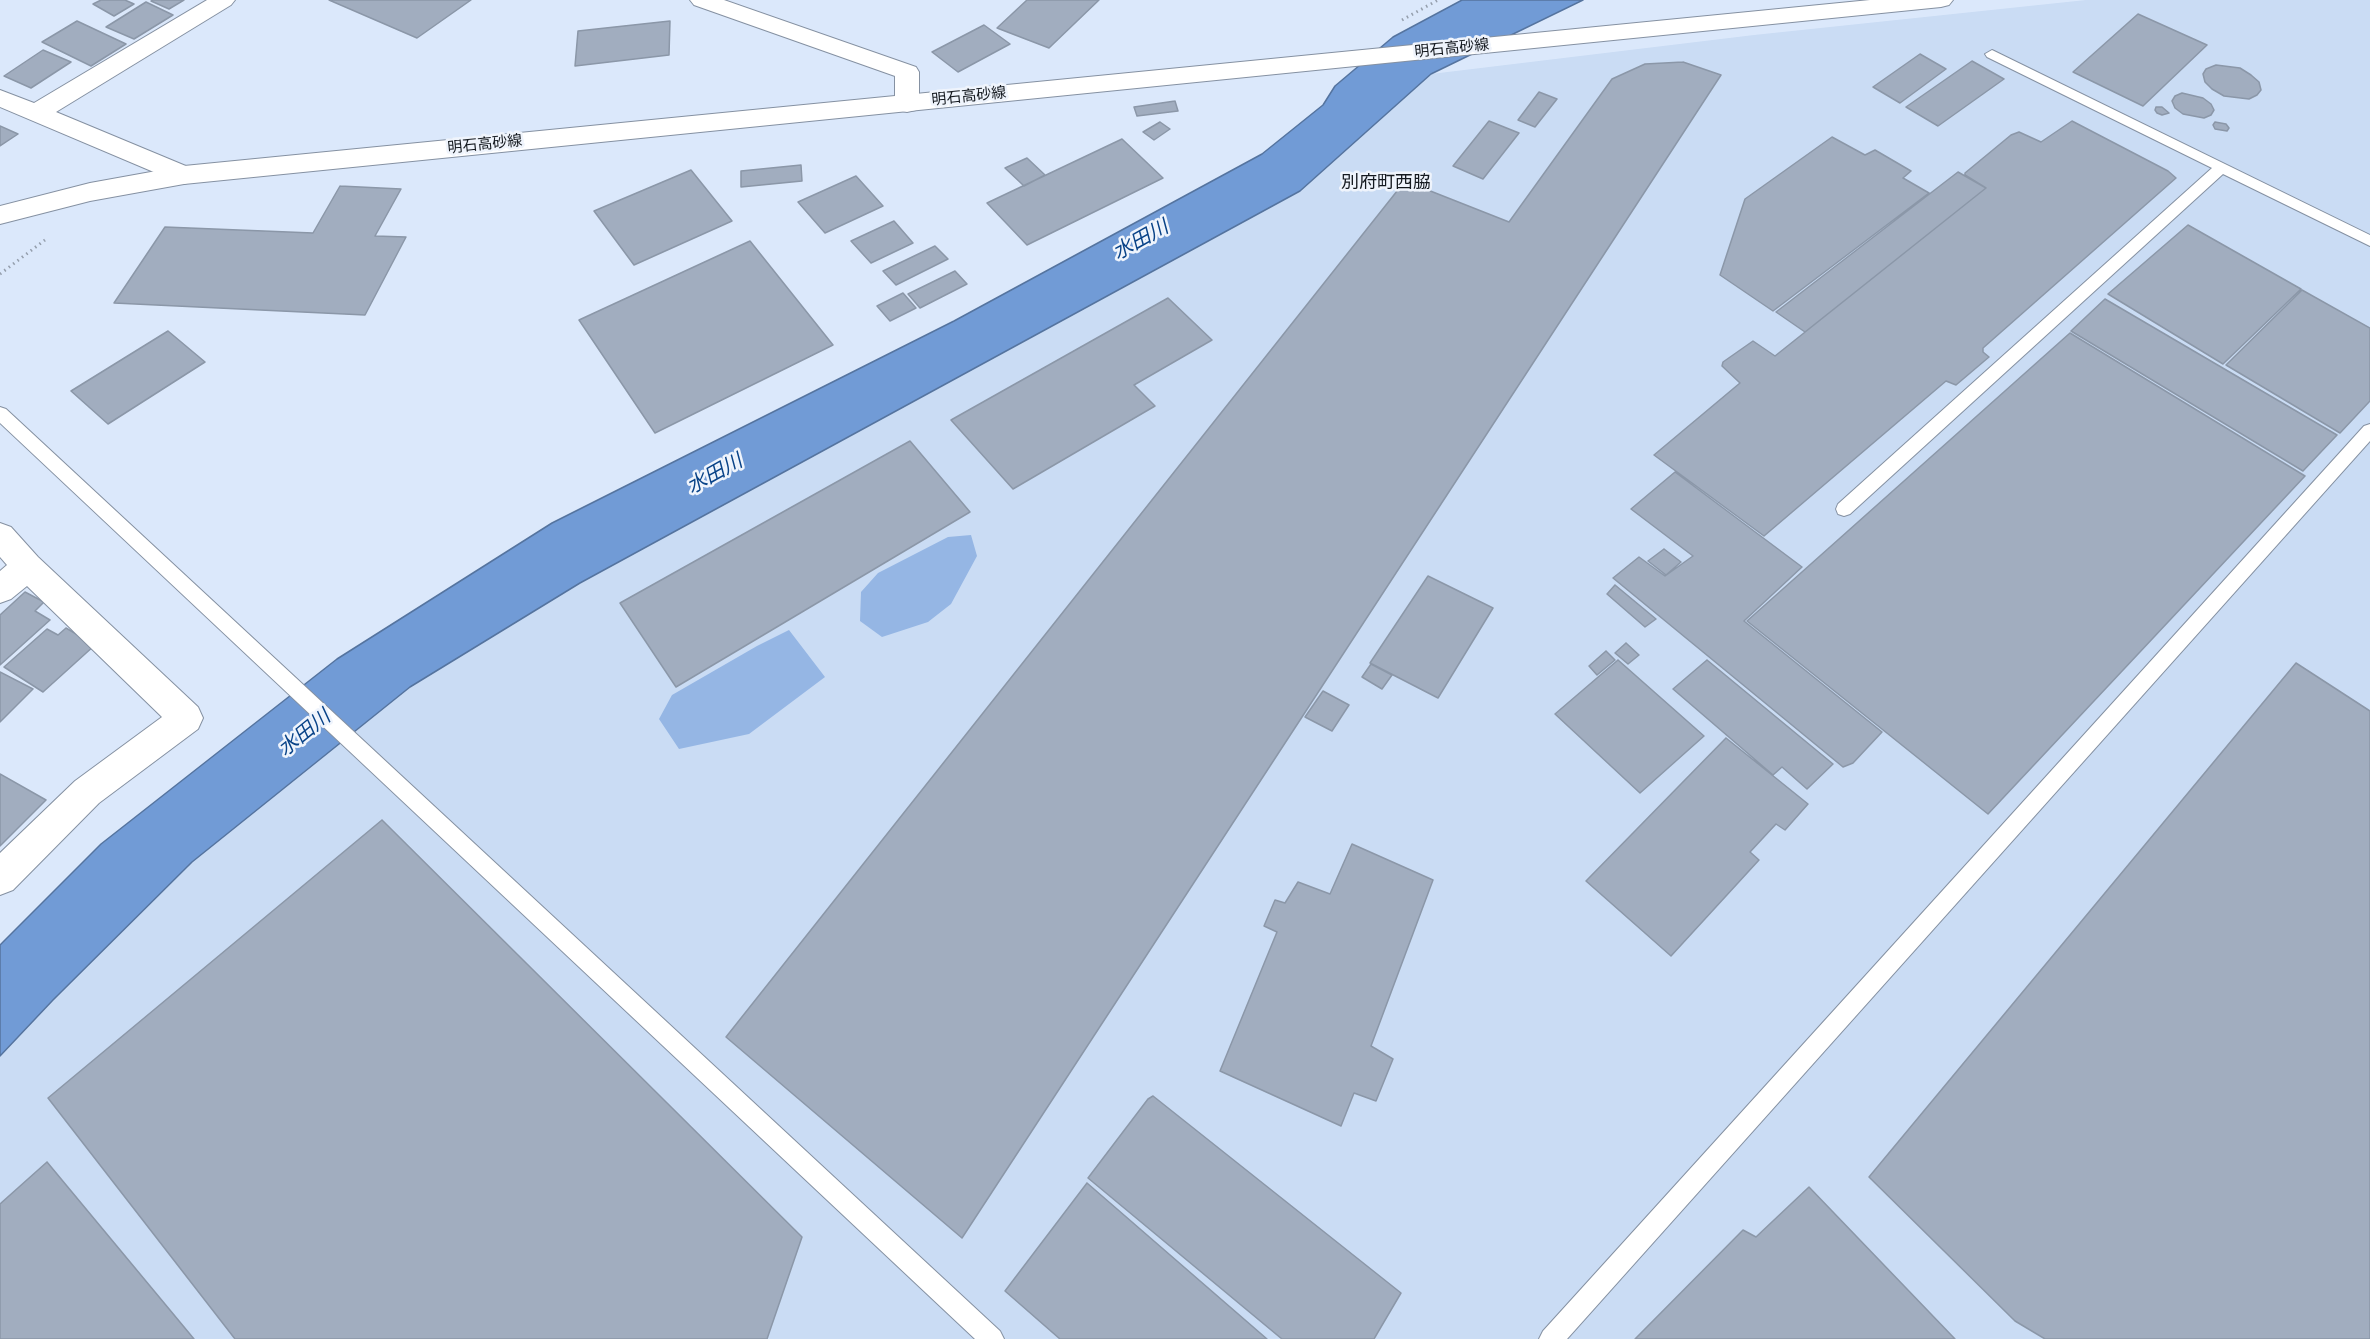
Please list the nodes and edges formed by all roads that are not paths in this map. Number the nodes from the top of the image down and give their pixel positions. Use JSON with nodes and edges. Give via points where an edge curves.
{"nodes":[{"id":1,"x":220,"y":0,"type":"edge"},
{"id":2,"x":702,"y":0,"type":"edge"},
{"id":3,"x":1941,"y":0,"type":"edge"},
{"id":4,"x":1992,"y":54,"type":"dead end"},
{"id":5,"x":0,"y":98,"type":"edge"},
{"id":6,"x":907,"y":104,"type":"junction"},
{"id":7,"x":36,"y":113,"type":"junction"},
{"id":8,"x":2221,"y":168,"type":"junction"},
{"id":9,"x":184,"y":175,"type":"junction"},
{"id":10,"x":0,"y":215,"type":"edge"},
{"id":11,"x":2370,"y":241,"type":"edge"},
{"id":12,"x":0,"y":413,"type":"edge"},
{"id":13,"x":2370,"y":430,"type":"edge"},
{"id":14,"x":1844,"y":509,"type":"dead end"},
{"id":15,"x":0,"y":536,"type":"edge"},
{"id":16,"x":27,"y":566,"type":"junction"},
{"id":17,"x":0,"y":590,"type":"edge"},
{"id":18,"x":0,"y":878,"type":"edge"},
{"id":19,"x":992,"y":1339,"type":"edge"},
{"id":20,"x":1551,"y":1339,"type":"edge"}],
"edges":[{"from":1,"to":7,"type":"main road"},
{"from":2,"to":6,"type":"main road","via":[[907,72]]},
{"from":3,"to":6,"type":"main road","name":"明石高砂線"},
{"from":4,"to":8,"type":"lane"},
{"from":5,"to":7,"type":"main road"},
{"from":6,"to":9,"type":"main road","name":"明石高砂線"},
{"from":7,"to":9,"type":"main road"},
{"from":8,"to":11,"type":"lane"},
{"from":8,"to":14,"type":"lane"},
{"from":9,"to":10,"type":"main road","name":"明石高砂線","via":[[90,192]]},
{"from":12,"to":19,"type":"lane"},
{"from":13,"to":20,"type":"lane"},
{"from":15,"to":16,"type":"main road"},
{"from":16,"to":17,"type":"main road"},
{"from":16,"to":18,"type":"main road","via":[[186,718],[87,792]]}]}
